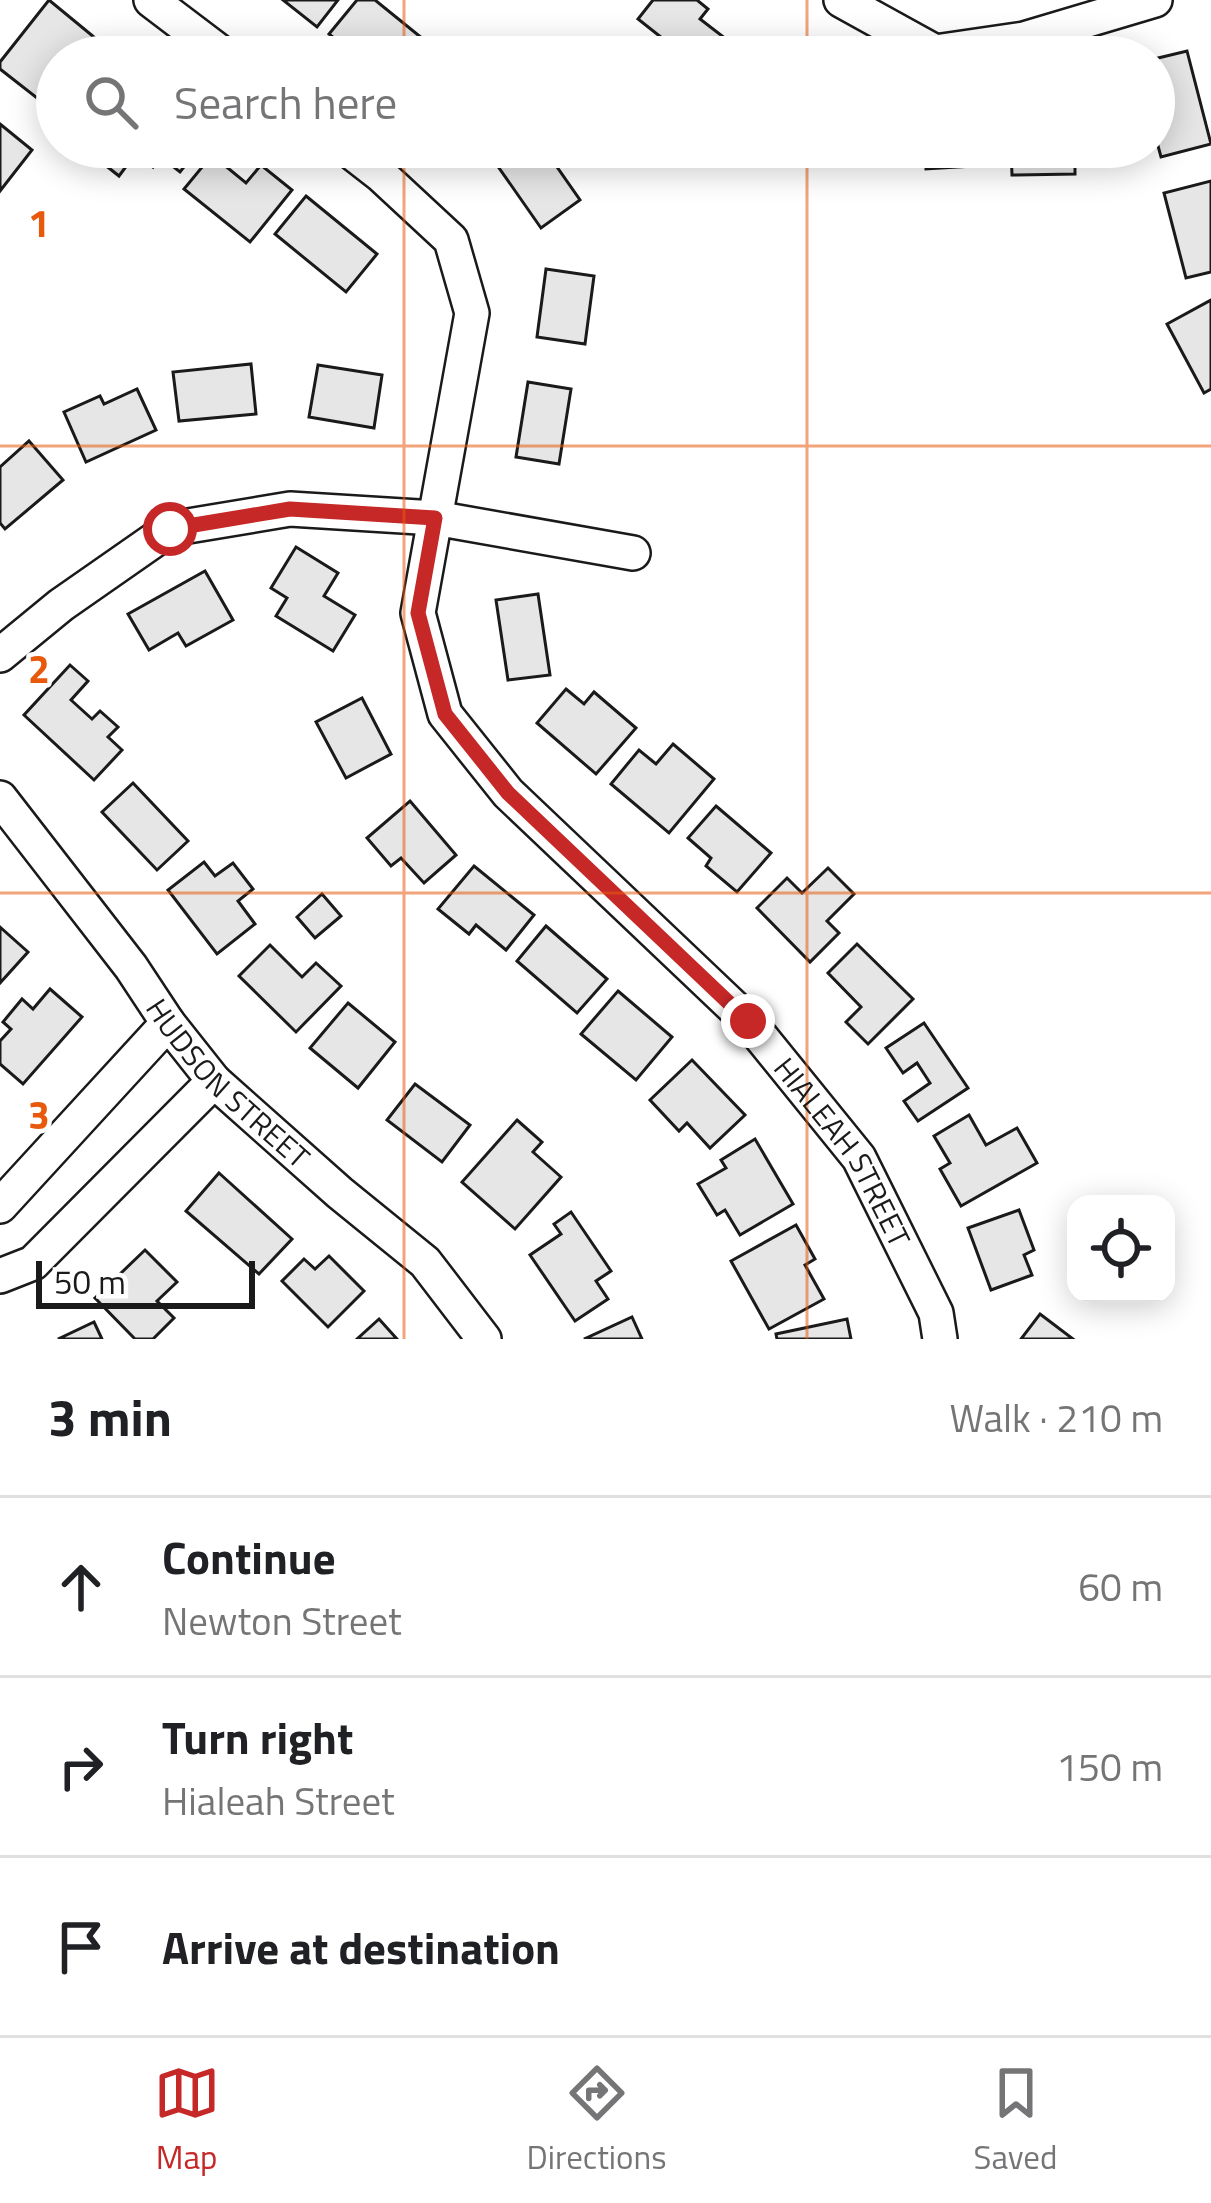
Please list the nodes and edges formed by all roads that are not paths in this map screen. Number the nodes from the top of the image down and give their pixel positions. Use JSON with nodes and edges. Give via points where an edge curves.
{"nodes":[{"id":1,"x":151,"y":0,"type":"edge"},
{"id":2,"x":841,"y":0,"type":"edge"},
{"id":3,"x":1155,"y":0,"type":"edge"},
{"id":4,"x":198,"y":36,"type":"edge"},
{"id":5,"x":906,"y":36,"type":"edge"},
{"id":6,"x":1034,"y":36,"type":"edge"},
{"id":7,"x":372,"y":168,"type":"edge"},
{"id":8,"x":435,"y":518,"type":"junction"},
{"id":9,"x":633,"y":553,"type":"dead end"},
{"id":10,"x":0,"y":656,"type":"edge"},
{"id":11,"x":0,"y":798,"type":"edge"},
{"id":12,"x":168,"y":1023,"type":"junction"},
{"id":13,"x":214,"y":1081,"type":"junction"},
{"id":14,"x":0,"y":1206,"type":"edge"},
{"id":15,"x":0,"y":1276,"type":"edge"},
{"id":16,"x":484,"y":1339,"type":"edge"},
{"id":17,"x":940,"y":1339,"type":"edge"}],
"edges":[{"from":1,"to":4,"type":"street"},
{"from":2,"to":5,"type":"street"},
{"from":3,"to":6,"type":"street"},
{"from":7,"to":8,"type":"street","name":"HIALEAH STREET","via":[[451,240],[472,313]]},
{"from":8,"to":9,"type":"street"},
{"from":8,"to":10,"type":"street","via":[[290,509],[170,529]]},
{"from":8,"to":17,"type":"street","name":"HIALEAH STREET","via":[[418,613],[445,714],[508,793],[748,1021],[860,1158],[936,1313]]},
{"from":11,"to":12,"type":"street","name":"HUDSON STREET"},
{"from":12,"to":13,"type":"street","name":"HUDSON STREET"},
{"from":12,"to":14,"type":"street"},
{"from":13,"to":15,"type":"street","via":[[33,1263]]},
{"from":13,"to":16,"type":"street","name":"HUDSON STREET","via":[[425,1262]]}]}
